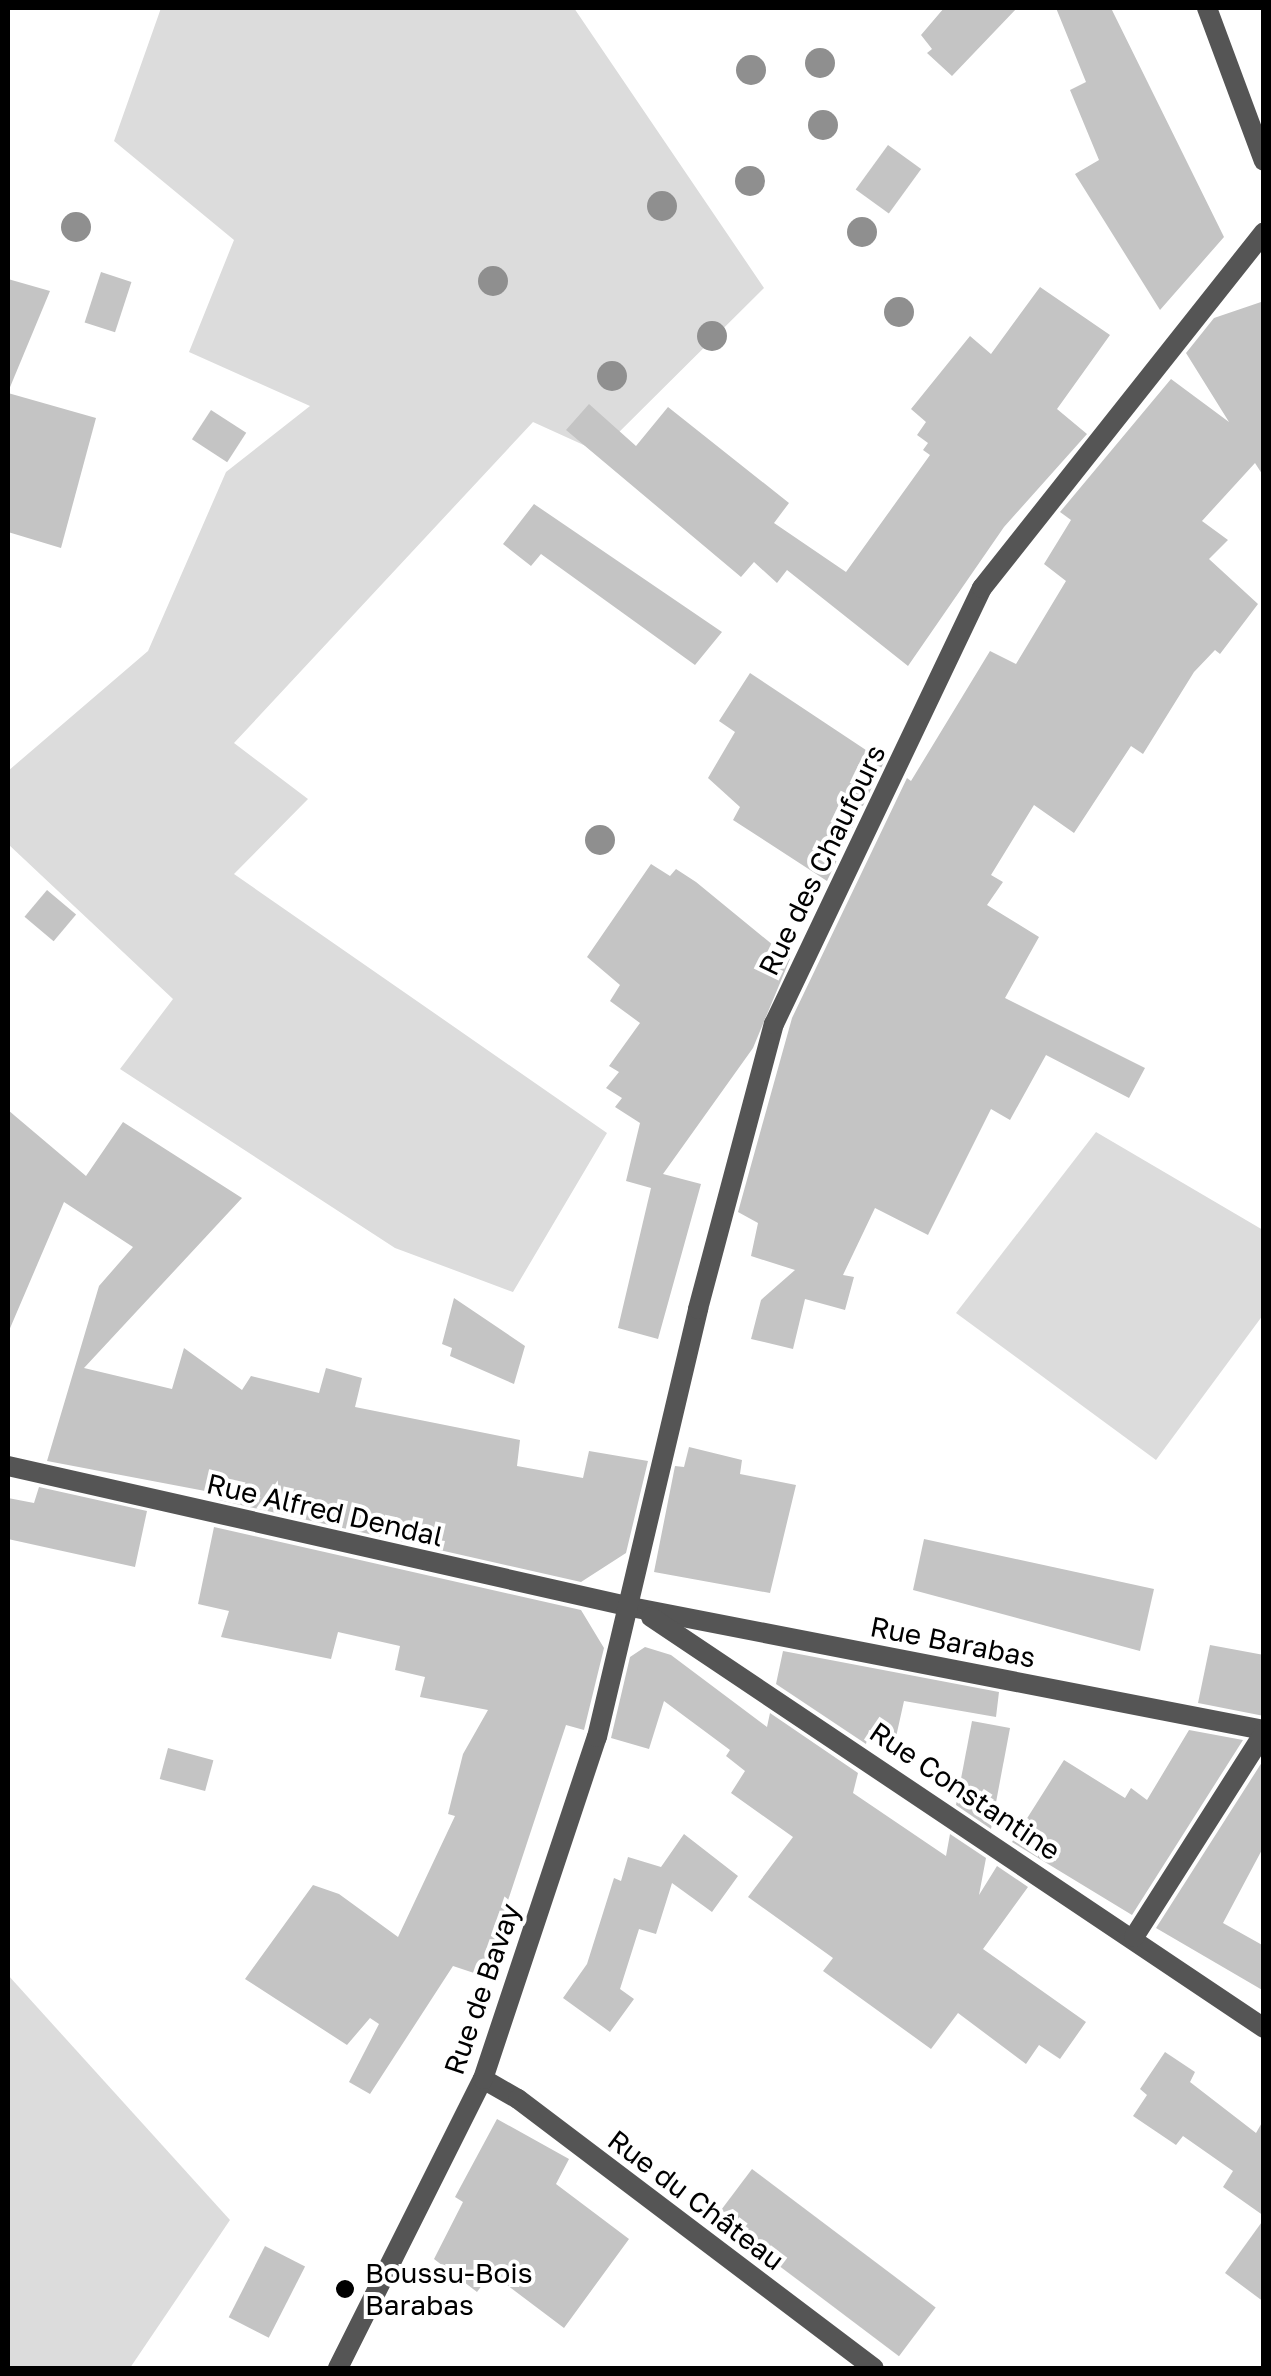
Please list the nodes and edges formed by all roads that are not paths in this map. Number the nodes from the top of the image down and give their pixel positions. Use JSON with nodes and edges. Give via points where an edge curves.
{"nodes":[{"id":1,"x":1207,"y":8,"type":"edge"},
{"id":2,"x":1264,"y":161,"type":"edge"},
{"id":3,"x":1264,"y":232,"type":"edge"},
{"id":4,"x":8,"y":1466,"type":"edge"},
{"id":5,"x":631,"y":1608,"type":"junction"},
{"id":6,"x":1264,"y":1732,"type":"edge"},
{"id":7,"x":1134,"y":1937,"type":"junction"},
{"id":8,"x":1264,"y":2028,"type":"edge"},
{"id":9,"x":483,"y":2080,"type":"junction"},
{"id":10,"x":338,"y":2368,"type":"edge"},
{"id":11,"x":874,"y":2368,"type":"edge"}],
"edges":[{"from":1,"to":2,"type":"street"},
{"from":3,"to":5,"type":"street","name":"Rue des Chaufours","via":[[982,588],[774,1024],[698,1309]]},
{"from":4,"to":5,"type":"street","name":"Rue Alfred Dendal"},
{"from":5,"to":6,"type":"street","name":"Rue Barabas"},
{"from":5,"to":7,"type":"street","name":"Rue Constantine"},
{"from":5,"to":9,"type":"street","name":"Rue de Bavay","via":[[597,1737]]},
{"from":6,"to":7,"type":"street"},
{"from":7,"to":8,"type":"street","name":"Rue Constantine"},
{"from":9,"to":10,"type":"street","name":"Rue de Bavay"},
{"from":9,"to":11,"type":"street","name":"Rue du Château","via":[[518,2099]]}]}
